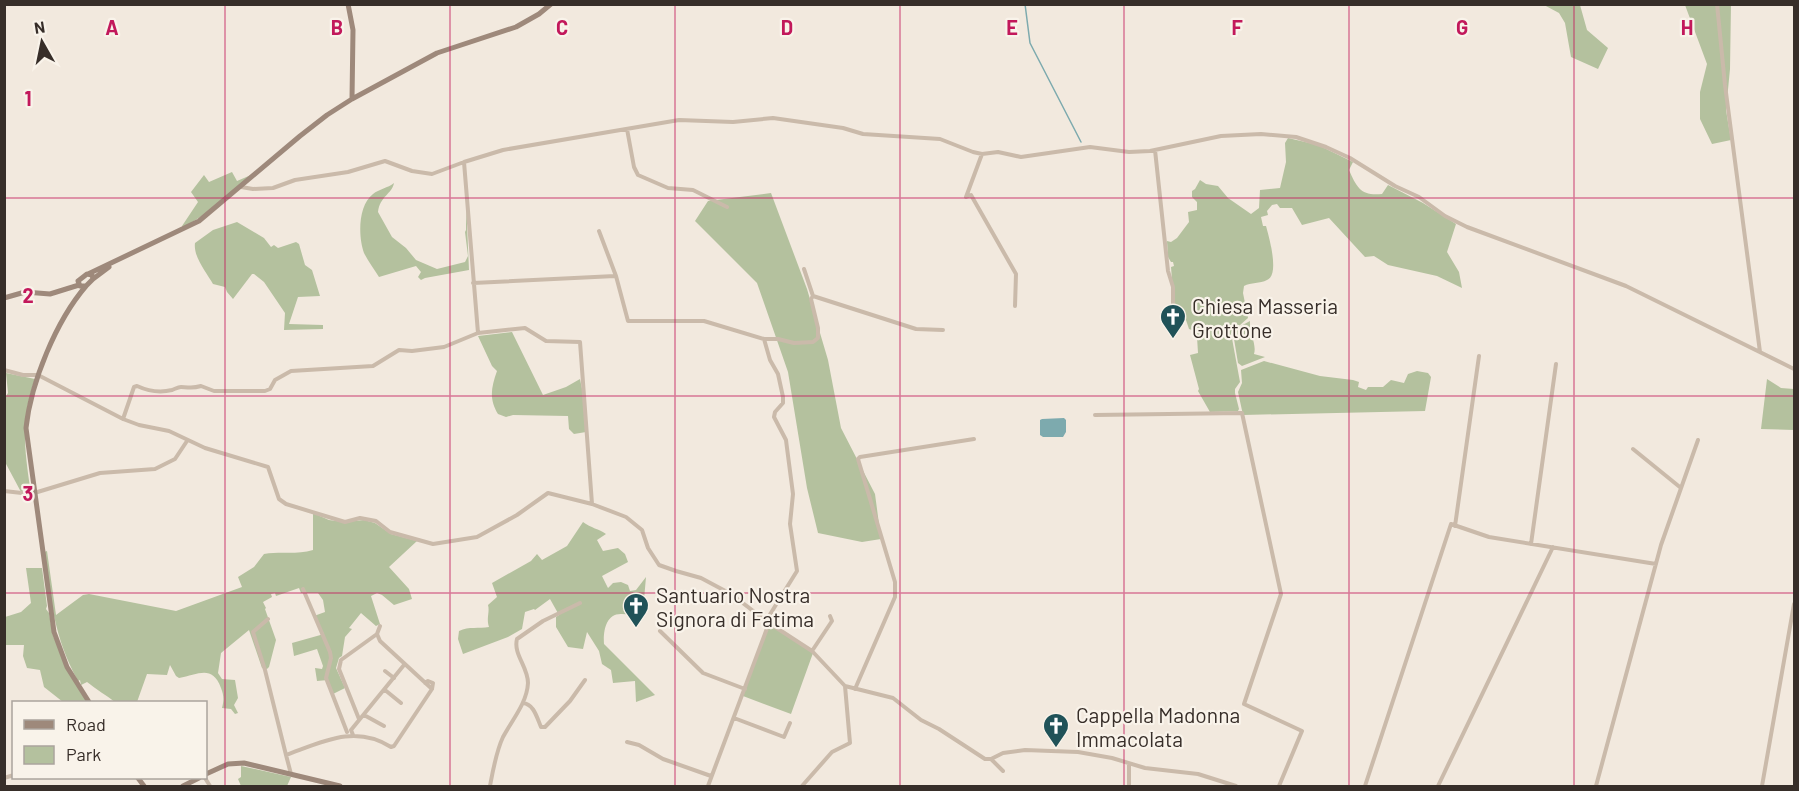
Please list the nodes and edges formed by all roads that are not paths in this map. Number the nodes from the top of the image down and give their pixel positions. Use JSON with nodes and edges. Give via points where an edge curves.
{"nodes":[{"id":1,"x":348,"y":4,"type":"edge"},
{"id":2,"x":551,"y":4,"type":"edge"},
{"id":3,"x":1717,"y":4,"type":"edge"},
{"id":4,"x":352,"y":99,"type":"junction"},
{"id":5,"x":627,"y":129,"type":"junction"},
{"id":6,"x":1155,"y":150,"type":"junction"},
{"id":7,"x":982,"y":154,"type":"junction"},
{"id":8,"x":464,"y":162,"type":"junction"},
{"id":9,"x":240,"y":187,"type":"junction"},
{"id":10,"x":727,"y":207,"type":"dead end"},
{"id":11,"x":599,"y":231,"type":"dead end"},
{"id":12,"x":804,"y":269,"type":"dead end"},
{"id":13,"x":616,"y":276,"type":"junction"},
{"id":14,"x":472,"y":283,"type":"junction"},
{"id":15,"x":81,"y":285,"type":"junction"},
{"id":16,"x":813,"y":296,"type":"junction"},
{"id":17,"x":4,"y":298,"type":"edge"},
{"id":18,"x":1015,"y":306,"type":"dead end"},
{"id":19,"x":1173,"y":321,"type":"dead end"},
{"id":20,"x":943,"y":330,"type":"dead end"},
{"id":21,"x":478,"y":333,"type":"junction"},
{"id":22,"x":764,"y":339,"type":"junction"},
{"id":23,"x":1760,"y":352,"type":"junction"},
{"id":24,"x":1479,"y":356,"type":"dead end"},
{"id":25,"x":1556,"y":364,"type":"dead end"},
{"id":26,"x":1794,"y":369,"type":"edge"},
{"id":27,"x":4,"y":370,"type":"edge"},
{"id":28,"x":38,"y":375,"type":"junction"},
{"id":29,"x":1095,"y":415,"type":"dead end"},
{"id":30,"x":123,"y":419,"type":"junction"},
{"id":31,"x":974,"y":438,"type":"dead end"},
{"id":32,"x":1698,"y":440,"type":"dead end"},
{"id":33,"x":187,"y":441,"type":"junction"},
{"id":34,"x":1633,"y":449,"type":"dead end"},
{"id":35,"x":1681,"y":488,"type":"junction"},
{"id":36,"x":4,"y":491,"type":"edge"},
{"id":37,"x":32,"y":493,"type":"junction"},
{"id":38,"x":592,"y":504,"type":"junction"},
{"id":39,"x":1455,"y":526,"type":"junction"},
{"id":40,"x":1531,"y":544,"type":"junction"},
{"id":41,"x":1553,"y":547,"type":"junction"},
{"id":42,"x":1656,"y":564,"type":"junction"},
{"id":43,"x":303,"y":589,"type":"dead end"},
{"id":44,"x":580,"y":603,"type":"dead end"},
{"id":45,"x":1794,"y":604,"type":"edge"},
{"id":46,"x":830,"y":616,"type":"dead end"},
{"id":47,"x":268,"y":620,"type":"dead end"},
{"id":48,"x":769,"y":623,"type":"junction"},
{"id":49,"x":380,"y":626,"type":"dead end"},
{"id":50,"x":660,"y":631,"type":"dead end"},
{"id":51,"x":377,"y":634,"type":"junction"},
{"id":52,"x":812,"y":651,"type":"junction"},
{"id":53,"x":404,"y":665,"type":"junction"},
{"id":54,"x":385,"y":671,"type":"dead end"},
{"id":55,"x":394,"y":678,"type":"junction"},
{"id":56,"x":585,"y":680,"type":"dead end"},
{"id":57,"x":845,"y":686,"type":"junction"},
{"id":58,"x":745,"y":688,"type":"junction"},
{"id":59,"x":855,"y":689,"type":"junction"},
{"id":60,"x":385,"y":690,"type":"junction"},
{"id":61,"x":88,"y":701,"type":"edge"},
{"id":62,"x":401,"y":703,"type":"dead end"},
{"id":63,"x":523,"y":703,"type":"junction"},
{"id":64,"x":364,"y":714,"type":"junction"},
{"id":65,"x":734,"y":718,"type":"junction"},
{"id":66,"x":359,"y":719,"type":"junction"},
{"id":67,"x":790,"y":723,"type":"dead end"},
{"id":68,"x":384,"y":726,"type":"dead end"},
{"id":69,"x":349,"y":733,"type":"junction"},
{"id":70,"x":627,"y":742,"type":"dead end"},
{"id":71,"x":286,"y":755,"type":"junction"},
{"id":72,"x":991,"y":759,"type":"junction"},
{"id":73,"x":1129,"y":764,"type":"junction"},
{"id":74,"x":1003,"y":771,"type":"dead end"},
{"id":75,"x":291,"y":774,"type":"junction"},
{"id":76,"x":207,"y":776,"type":"edge"},
{"id":77,"x":711,"y":777,"type":"junction"},
{"id":78,"x":340,"y":786,"type":"edge"},
{"id":79,"x":490,"y":786,"type":"edge"},
{"id":80,"x":708,"y":786,"type":"edge"},
{"id":81,"x":802,"y":786,"type":"edge"},
{"id":82,"x":1129,"y":786,"type":"edge"},
{"id":83,"x":1236,"y":786,"type":"edge"},
{"id":84,"x":1279,"y":786,"type":"edge"},
{"id":85,"x":1365,"y":786,"type":"edge"},
{"id":86,"x":1438,"y":786,"type":"edge"},
{"id":87,"x":1596,"y":786,"type":"edge"},
{"id":88,"x":1762,"y":786,"type":"edge"}],
"edges":[{"from":1,"to":4,"type":"street","via":[[353,30]]},
{"from":2,"to":4,"type":"street","via":[[516,27],[437,53]]},
{"from":3,"to":23,"type":"street"},
{"from":4,"to":9,"type":"street"},
{"from":5,"to":7,"type":"street","via":[[679,120],[733,122],[773,118],[863,134],[940,139]]},
{"from":5,"to":8,"type":"street","via":[[503,150]]},
{"from":5,"to":10,"type":"street","via":[[638,175],[668,188],[700,192]]},
{"from":6,"to":7,"type":"street","via":[[1130,152],[1090,147],[1021,157],[998,152]]},
{"from":6,"to":19,"type":"street","via":[[1173,287]]},
{"from":6,"to":23,"type":"street","via":[[1221,136],[1262,134],[1296,137],[1326,147],[1467,227],[1626,286]]},
{"from":7,"to":18,"type":"street","via":[[966,197],[971,195],[1016,274]]},
{"from":8,"to":9,"type":"street","via":[[432,174],[385,160],[273,188]]},
{"from":8,"to":14,"type":"street"},
{"from":9,"to":15,"type":"street","via":[[199,220],[118,261]]},
{"from":11,"to":13,"type":"street"},
{"from":12,"to":16,"type":"street"},
{"from":13,"to":14,"type":"street"},
{"from":13,"to":22,"type":"street","via":[[628,321],[704,321]]},
{"from":14,"to":21,"type":"street"},
{"from":15,"to":17,"type":"street","via":[[50,294],[26,292]]},
{"from":15,"to":28,"type":"street"},
{"from":16,"to":20,"type":"street","via":[[916,330]]},
{"from":16,"to":22,"type":"street","via":[[817,341]]},
{"from":21,"to":30,"type":"street","via":[[444,346],[399,350],[374,366],[291,371],[265,391],[214,391],[201,386],[154,391],[137,386]]},
{"from":21,"to":38,"type":"street","via":[[525,328],[546,341],[580,342]]},
{"from":22,"to":48,"type":"street","via":[[783,398],[774,417],[786,440],[793,494],[790,524],[797,568],[772,610]]},
{"from":23,"to":26,"type":"street"},
{"from":24,"to":39,"type":"street"},
{"from":25,"to":40,"type":"street"},
{"from":27,"to":28,"type":"street"},
{"from":28,"to":30,"type":"street"},
{"from":28,"to":37,"type":"street","via":[[26,428]]},
{"from":29,"to":84,"type":"street","via":[[1242,413],[1281,594],[1244,704],[1302,731]]},
{"from":30,"to":33,"type":"street","via":[[169,431]]},
{"from":31,"to":59,"type":"street","via":[[858,459],[895,582],[895,597]]},
{"from":32,"to":35,"type":"street"},
{"from":33,"to":37,"type":"street","via":[[175,459],[155,470],[100,473]]},
{"from":33,"to":38,"type":"street","via":[[268,467],[279,499],[286,504],[345,522],[360,518],[376,521],[390,532],[433,544],[477,537],[548,493]]},
{"from":34,"to":35,"type":"street"},
{"from":35,"to":42,"type":"street"},
{"from":36,"to":37,"type":"street"},
{"from":37,"to":61,"type":"street","via":[[54,632],[67,667]]},
{"from":38,"to":48,"type":"street","via":[[626,517],[642,530],[659,565],[701,578],[731,594]]},
{"from":39,"to":40,"type":"street"},
{"from":39,"to":85,"type":"street","via":[[1451,524]]},
{"from":40,"to":41,"type":"street"},
{"from":41,"to":42,"type":"street"},
{"from":41,"to":86,"type":"street"},
{"from":42,"to":87,"type":"street"},
{"from":43,"to":69,"type":"street","via":[[330,652],[326,678]]},
{"from":44,"to":63,"type":"street","via":[[517,639],[516,649],[528,682]]},
{"from":45,"to":88,"type":"street"},
{"from":46,"to":52,"type":"street","via":[[832,621]]},
{"from":47,"to":71,"type":"street","via":[[253,632]]},
{"from":48,"to":52,"type":"street"},
{"from":48,"to":58,"type":"street"},
{"from":49,"to":51,"type":"street"},
{"from":50,"to":58,"type":"street","via":[[703,673]]},
{"from":51,"to":53,"type":"street"},
{"from":51,"to":66,"type":"street","via":[[341,660],[339,669]]},
{"from":52,"to":57,"type":"street"},
{"from":53,"to":55,"type":"street"},
{"from":53,"to":69,"type":"street","via":[[432,689],[394,746]]},
{"from":54,"to":55,"type":"street"},
{"from":55,"to":60,"type":"street"},
{"from":56,"to":63,"type":"street","via":[[545,727],[541,727],[531,706]]},
{"from":57,"to":59,"type":"street"},
{"from":57,"to":81,"type":"street","via":[[850,743],[832,752]]},
{"from":58,"to":65,"type":"street"},
{"from":59,"to":72,"type":"street","via":[[893,698],[921,720]]},
{"from":60,"to":62,"type":"street"},
{"from":60,"to":64,"type":"street"},
{"from":63,"to":79,"type":"street","via":[[502,740]]},
{"from":64,"to":66,"type":"street"},
{"from":64,"to":68,"type":"street"},
{"from":65,"to":67,"type":"street","via":[[784,737]]},
{"from":65,"to":77,"type":"street"},
{"from":66,"to":69,"type":"street"},
{"from":69,"to":71,"type":"street"},
{"from":70,"to":77,"type":"street"},
{"from":71,"to":75,"type":"street"},
{"from":72,"to":73,"type":"street","via":[[1003,753],[1045,750],[1078,752]]},
{"from":72,"to":74,"type":"street"},
{"from":73,"to":82,"type":"street"},
{"from":73,"to":83,"type":"street","via":[[1198,774]]},
{"from":75,"to":76,"type":"street","via":[[237,763]]},
{"from":75,"to":78,"type":"street"},
{"from":77,"to":80,"type":"street"}]}
